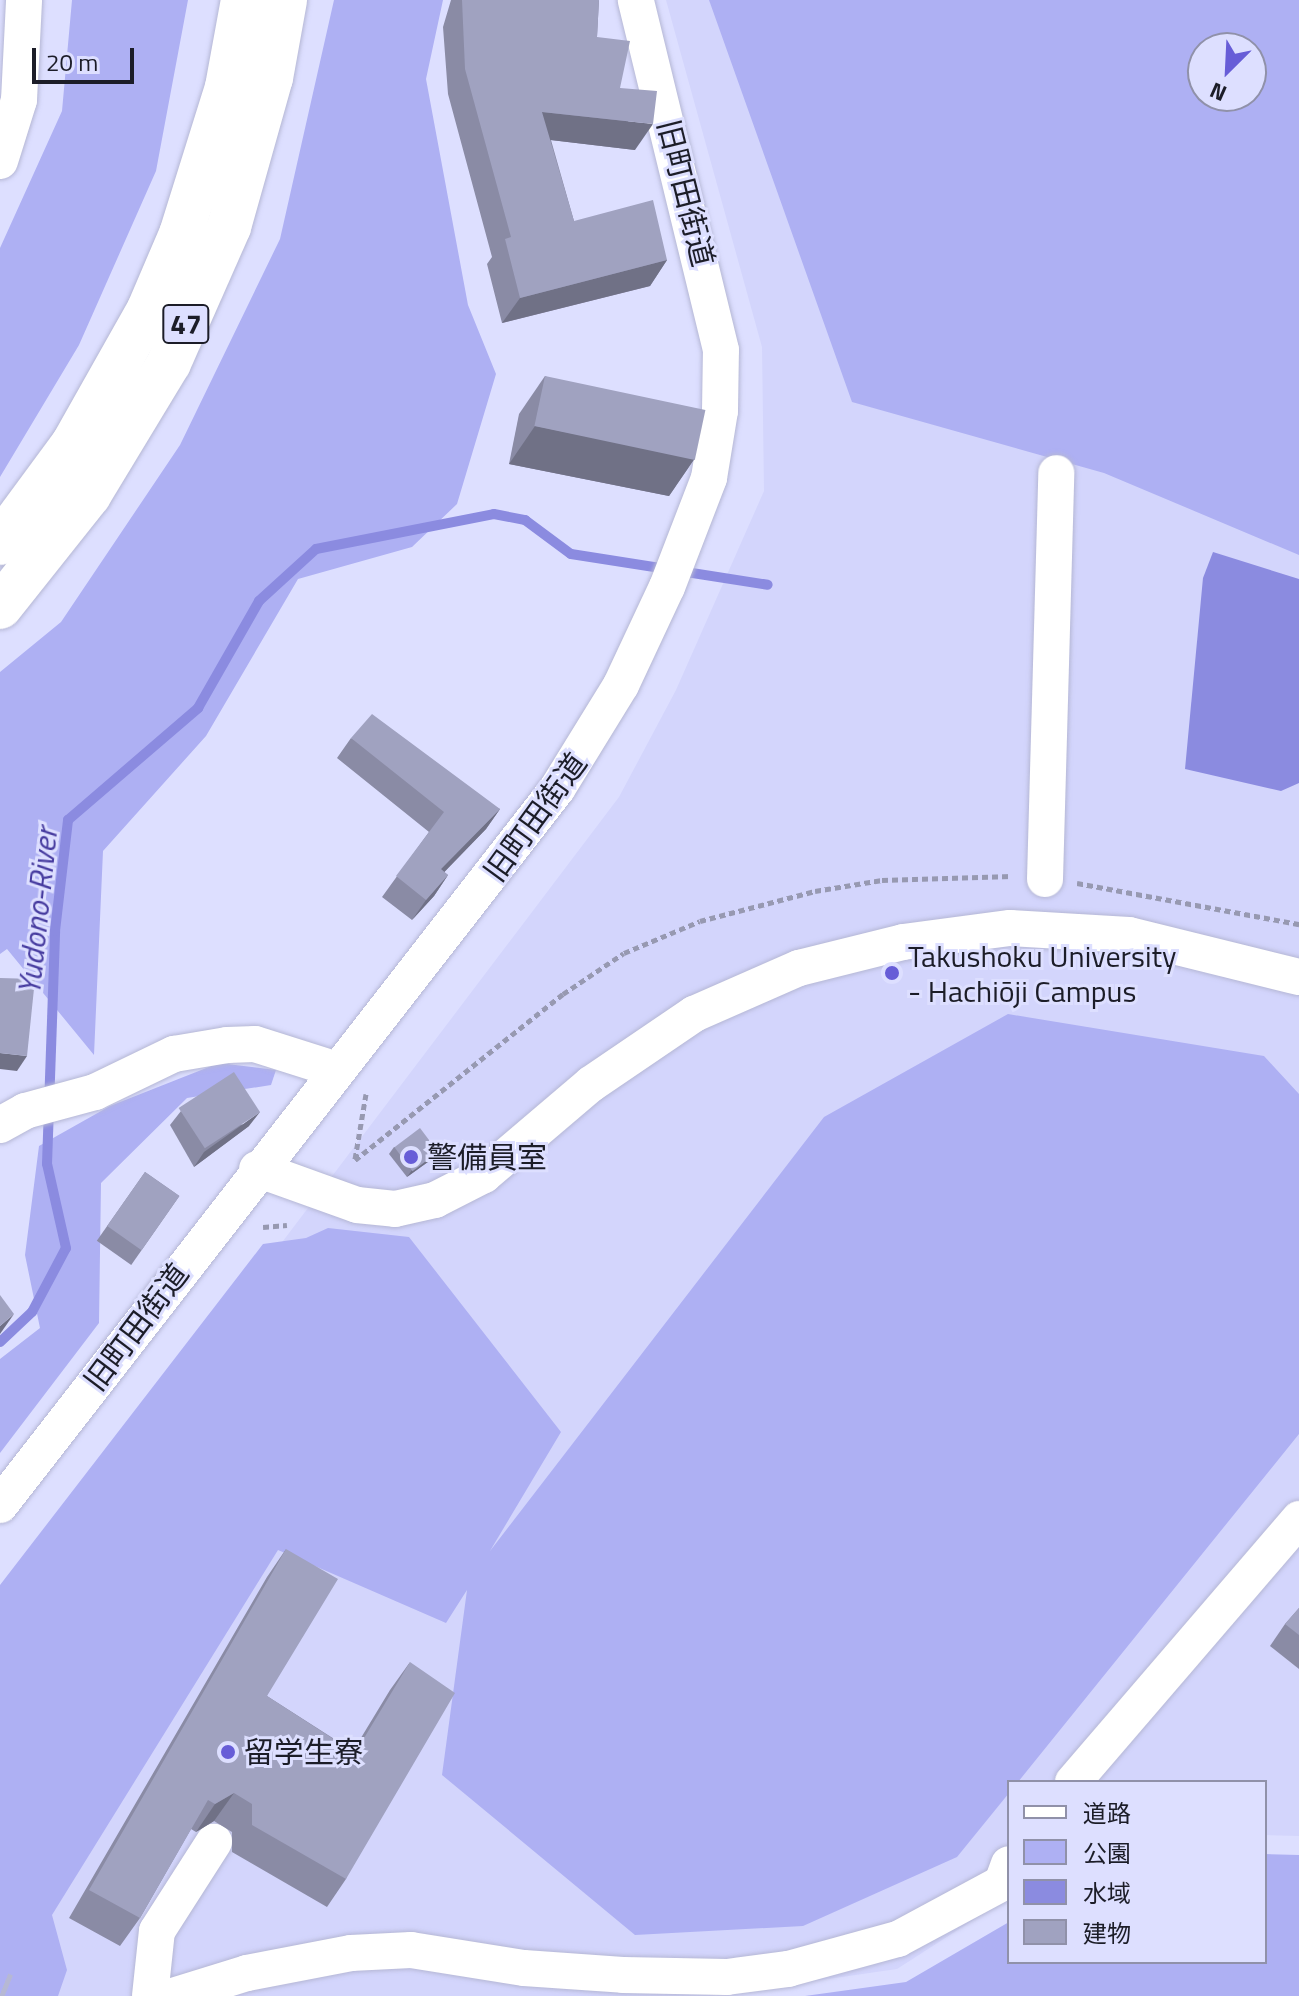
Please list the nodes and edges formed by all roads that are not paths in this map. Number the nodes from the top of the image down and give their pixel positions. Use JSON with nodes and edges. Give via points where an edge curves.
{"nodes":[{"id":1,"x":24,"y":0,"type":"edge"},
{"id":2,"x":243,"y":0,"type":"edge"},
{"id":3,"x":285,"y":0,"type":"edge"},
{"id":4,"x":636,"y":0,"type":"edge"},
{"id":5,"x":1,"y":153,"type":"edge"},
{"id":6,"x":1056,"y":473,"type":"dead end"},
{"id":7,"x":0,"y":543,"type":"edge"},
{"id":8,"x":0,"y":607,"type":"edge"},
{"id":9,"x":1045,"y":879,"type":"road end"},
{"id":10,"x":1263,"y":967,"type":"junction"},
{"id":11,"x":1299,"y":977,"type":"edge"},
{"id":12,"x":1299,"y":1005,"type":"edge"},
{"id":13,"x":353,"y":1074,"type":"junction"},
{"id":14,"x":13,"y":1118,"type":"edge"},
{"id":15,"x":257,"y":1169,"type":"junction"},
{"id":16,"x":0,"y":1505,"type":"edge"},
{"id":17,"x":1299,"y":1519,"type":"edge"},
{"id":18,"x":1075,"y":1780,"type":"edge"},
{"id":19,"x":214,"y":1842,"type":"dead end"},
{"id":20,"x":1007,"y":1869,"type":"edge"},
{"id":21,"x":150,"y":1996,"type":"edge"},
{"id":22,"x":173,"y":1996,"type":"edge"}],
"edges":[{"from":1,"to":5,"type":"street","via":[[19,100]]},
{"from":2,"to":7,"type":"main road","number":"47","via":[[227,87],[181,234],[149,309],[73,444]]},
{"from":3,"to":8,"type":"main road","number":"47","via":[[264,107],[229,227],[169,363],[89,495]]},
{"from":4,"to":13,"type":"street","name":"旧町田街道","via":[[721,350],[716,445],[693,524],[621,685],[557,789]]},
{"from":6,"to":9,"type":"street"},
{"from":10,"to":11,"type":"street"},
{"from":10,"to":12,"type":"street"},
{"from":10,"to":15,"type":"street","via":[[1129,935],[1010,928],[903,942],[799,968],[694,1014],[591,1084],[484,1175],[435,1200],[395,1209],[357,1205]]},
{"from":13,"to":14,"type":"street","via":[[255,1044],[227,1045],[174,1054]]},
{"from":13,"to":15,"type":"street","name":"旧町田街道"},
{"from":15,"to":16,"type":"street","name":"旧町田街道"},
{"from":17,"to":18,"type":"street"},
{"from":19,"to":21,"type":"street","via":[[157,1931]]},
{"from":20,"to":22,"type":"street","via":[[1002,1883],[898,1939],[788,1969],[727,1977],[623,1975],[524,1968],[411,1950],[351,1953],[247,1973]]}]}
